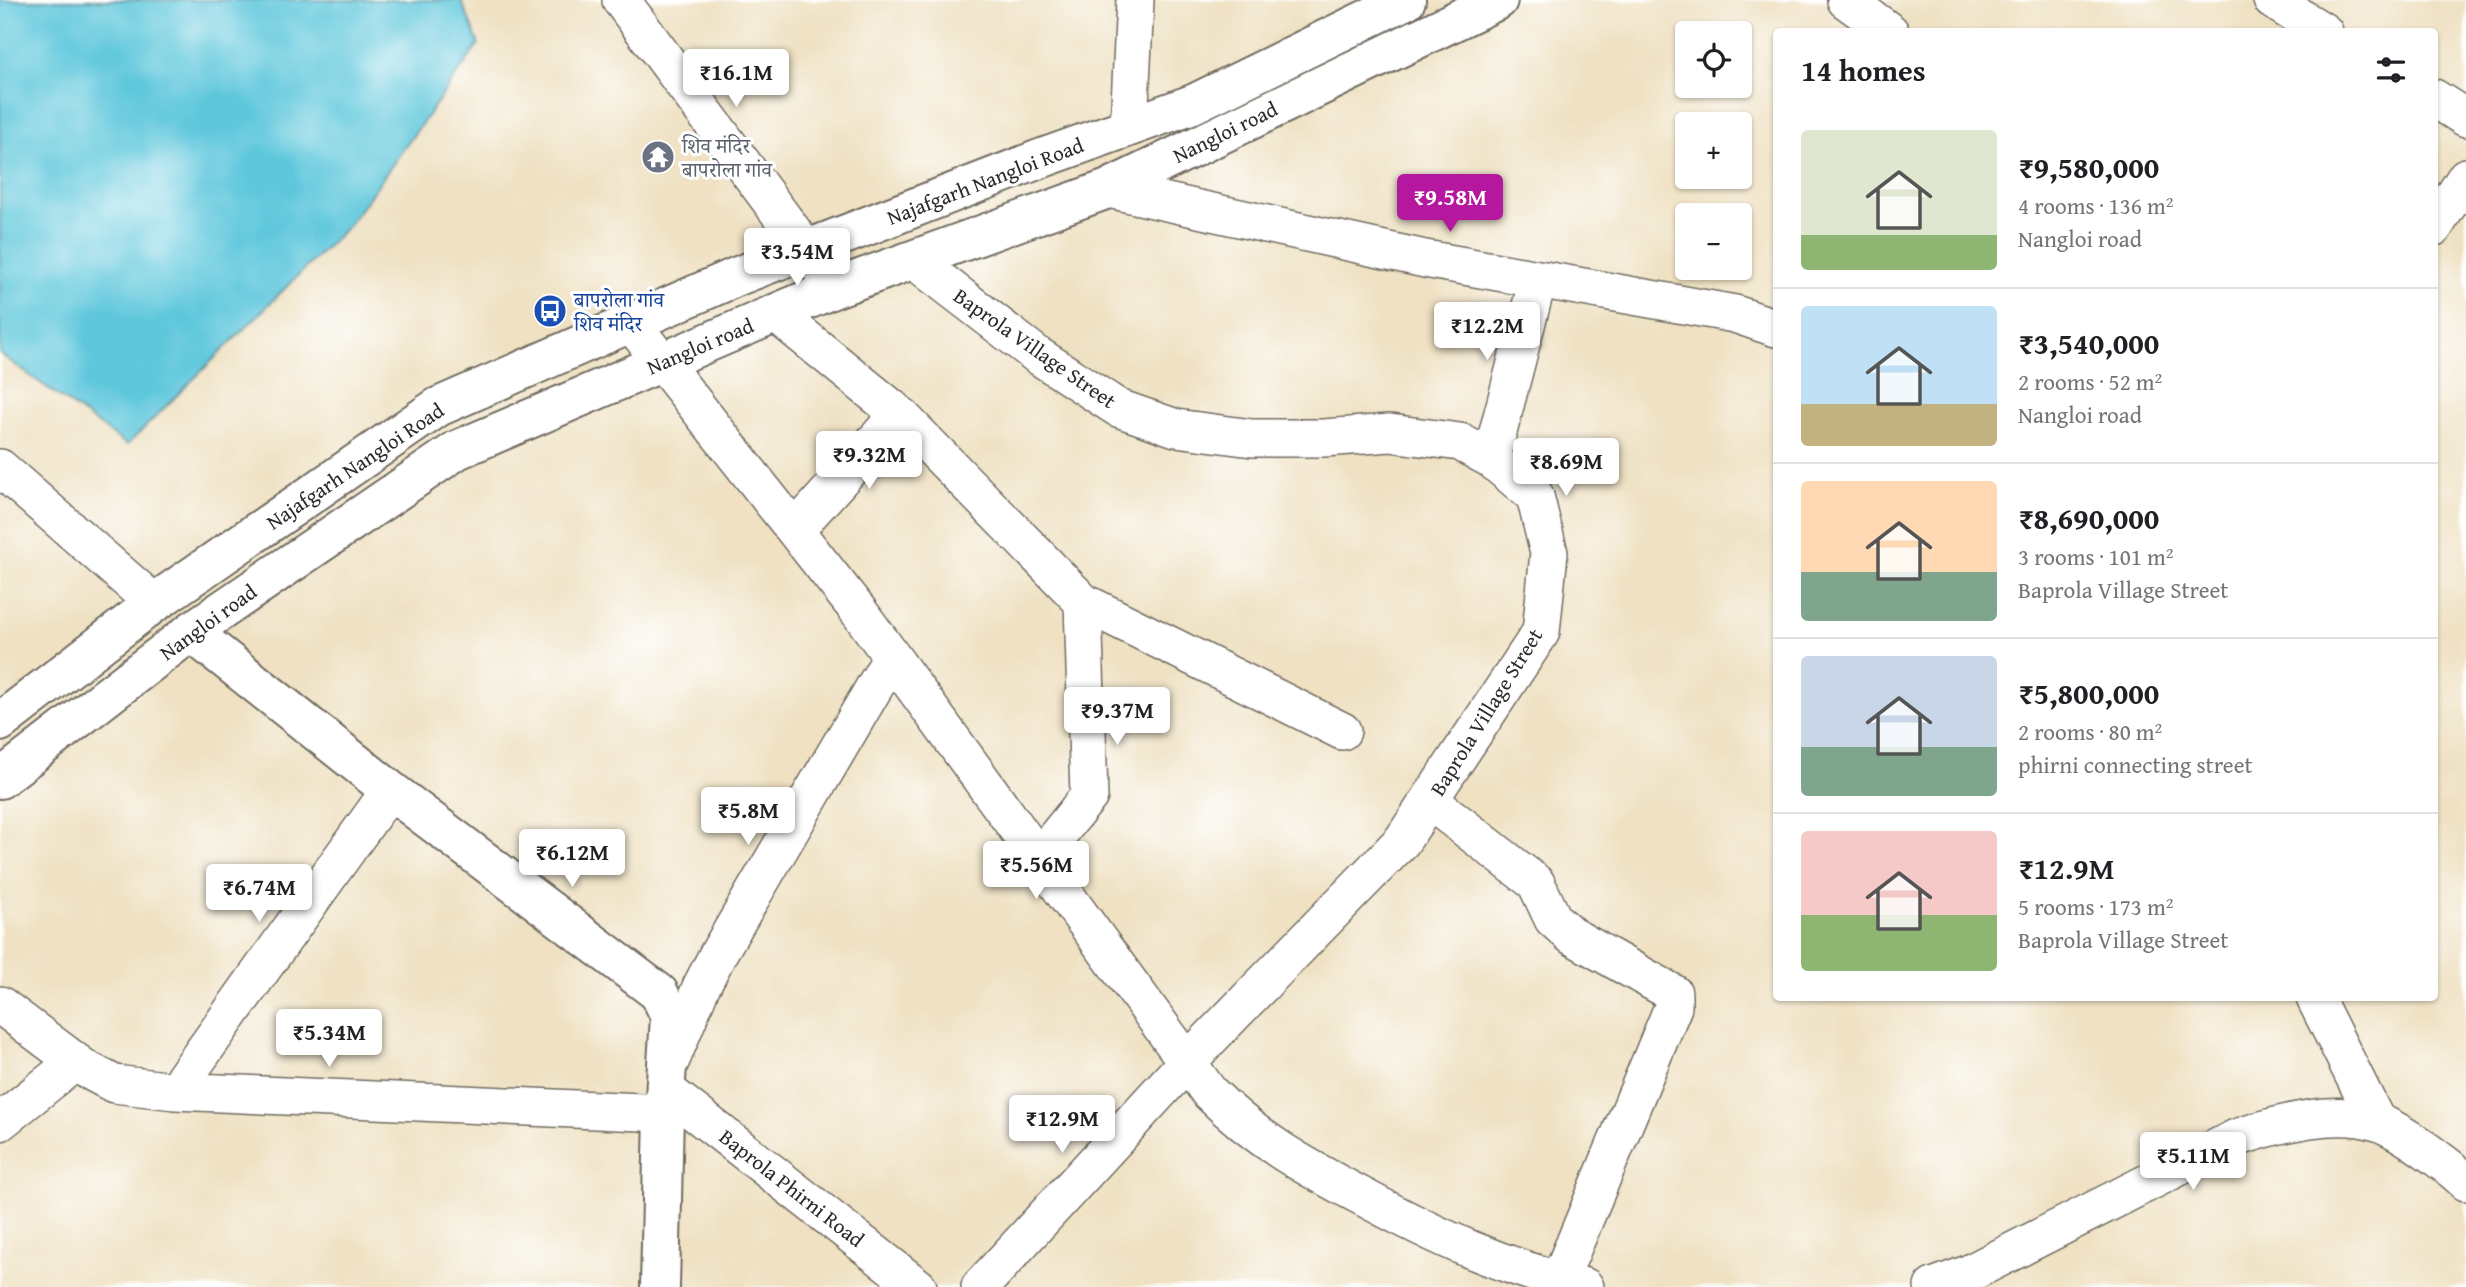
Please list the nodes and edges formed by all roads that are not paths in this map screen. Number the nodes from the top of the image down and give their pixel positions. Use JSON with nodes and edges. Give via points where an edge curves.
{"nodes":[{"id":1,"x":621,"y":0,"type":"edge"},
{"id":2,"x":1135,"y":0,"type":"edge"},
{"id":3,"x":1406,"y":0,"type":"edge"},
{"id":4,"x":1498,"y":0,"type":"edge"},
{"id":5,"x":1846,"y":0,"type":"edge"},
{"id":6,"x":2272,"y":0,"type":"edge"},
{"id":7,"x":1884,"y":28,"type":"edge"},
{"id":8,"x":2318,"y":28,"type":"edge"},
{"id":9,"x":2438,"y":101,"type":"edge"},
{"id":10,"x":2466,"y":118,"type":"edge"},
{"id":11,"x":1129,"y":126,"type":"junction"},
{"id":12,"x":2466,"y":177,"type":"edge"},
{"id":13,"x":1108,"y":189,"type":"junction"},
{"id":14,"x":2438,"y":221,"type":"edge"},
{"id":15,"x":805,"y":251,"type":"junction"},
{"id":16,"x":915,"y":261,"type":"junction"},
{"id":17,"x":1538,"y":279,"type":"junction"},
{"id":18,"x":835,"y":288,"type":"junction"},
{"id":19,"x":776,"y":314,"type":"junction"},
{"id":20,"x":631,"y":323,"type":"junction"},
{"id":21,"x":1773,"y":327,"type":"edge"},
{"id":22,"x":662,"y":362,"type":"junction"},
{"id":23,"x":899,"y":414,"type":"junction"},
{"id":24,"x":1491,"y":459,"type":"junction"},
{"id":25,"x":0,"y":468,"type":"edge"},
{"id":26,"x":795,"y":530,"type":"junction"},
{"id":27,"x":1083,"y":601,"type":"junction"},
{"id":28,"x":154,"y":603,"type":"junction"},
{"id":29,"x":191,"y":632,"type":"junction"},
{"id":30,"x":892,"y":657,"type":"junction"},
{"id":31,"x":0,"y":722,"type":"edge"},
{"id":32,"x":1342,"y":731,"type":"dead end"},
{"id":33,"x":0,"y":779,"type":"edge"},
{"id":34,"x":390,"y":790,"type":"junction"},
{"id":35,"x":1430,"y":801,"type":"junction"},
{"id":36,"x":1040,"y":857,"type":"junction"},
{"id":37,"x":2316,"y":1001,"type":"edge"},
{"id":38,"x":0,"y":1005,"type":"edge"},
{"id":39,"x":75,"y":1062,"type":"junction"},
{"id":40,"x":1186,"y":1063,"type":"junction"},
{"id":41,"x":175,"y":1091,"type":"junction"},
{"id":42,"x":665,"y":1091,"type":"junction"},
{"id":43,"x":0,"y":1122,"type":"edge"},
{"id":44,"x":2377,"y":1122,"type":"junction"},
{"id":45,"x":2466,"y":1182,"type":"edge"},
{"id":46,"x":1966,"y":1280,"type":"edge"},
{"id":47,"x":1554,"y":1282,"type":"edge"},
{"id":48,"x":660,"y":1287,"type":"edge"},
{"id":49,"x":919,"y":1287,"type":"edge"},
{"id":50,"x":980,"y":1287,"type":"edge"},
{"id":51,"x":1933,"y":1287,"type":"edge"}],
"edges":[{"from":1,"to":15,"type":"street"},
{"from":2,"to":11,"type":"street"},
{"from":3,"to":11,"type":"main road","name":"Najafgarh Nangloi Road","via":[[1193,104]]},
{"from":4,"to":13,"type":"main road","name":"Nangloi road"},
{"from":5,"to":7,"type":"street"},
{"from":6,"to":8,"type":"street"},
{"from":9,"to":10,"type":"street"},
{"from":11,"to":15,"type":"main road","name":"Najafgarh Nangloi Road"},
{"from":12,"to":14,"type":"street"},
{"from":13,"to":16,"type":"main road","name":"Nangloi road"},
{"from":13,"to":17,"type":"street"},
{"from":15,"to":18,"type":"street"},
{"from":15,"to":20,"type":"main road","name":"Najafgarh Nangloi Road"},
{"from":16,"to":18,"type":"main road","name":"Nangloi road"},
{"from":16,"to":24,"type":"street","name":"Baprola Village Street","via":[[1037,355],[1118,408],[1176,428],[1252,438],[1390,433],[1460,442]]},
{"from":17,"to":21,"type":"street","via":[[1735,314]]},
{"from":17,"to":24,"type":"street"},
{"from":18,"to":19,"type":"main road","name":"Nangloi road"},
{"from":19,"to":22,"type":"main road","name":"Nangloi road"},
{"from":19,"to":23,"type":"street"},
{"from":20,"to":22,"type":"street"},
{"from":20,"to":28,"type":"main road","name":"Najafgarh Nangloi Road","via":[[438,407]]},
{"from":22,"to":26,"type":"street"},
{"from":22,"to":29,"type":"main road","name":"Nangloi road","via":[[457,450]]},
{"from":23,"to":26,"type":"street"},
{"from":23,"to":27,"type":"street"},
{"from":24,"to":35,"type":"street","name":"Baprola Village Street","via":[[1535,496],[1549,553],[1541,632]]},
{"from":25,"to":28,"type":"street"},
{"from":26,"to":30,"type":"street"},
{"from":27,"to":32,"type":"street"},
{"from":27,"to":36,"type":"street","via":[[1089,796]]},
{"from":28,"to":31,"type":"main road","name":"Najafgarh Nangloi Road"},
{"from":29,"to":33,"type":"main road","name":"Nangloi road"},
{"from":29,"to":34,"type":"main road"},
{"from":30,"to":36,"type":"street"},
{"from":30,"to":42,"type":"street","via":[[701,987]]},
{"from":34,"to":41,"type":"street"},
{"from":34,"to":42,"type":"main road","via":[[659,993],[670,1016]]},
{"from":35,"to":40,"type":"street","name":"Baprola Village Street","via":[[1402,841]]},
{"from":35,"to":47,"type":"street","via":[[1536,883],[1553,919],[1572,936],[1673,993],[1673,1007]]},
{"from":36,"to":40,"type":"street"},
{"from":37,"to":44,"type":"street"},
{"from":38,"to":39,"type":"street"},
{"from":39,"to":41,"type":"street","via":[[114,1084]]},
{"from":39,"to":43,"type":"street"},
{"from":40,"to":47,"type":"street","via":[[1254,1135],[1310,1169],[1443,1240]]},
{"from":40,"to":50,"type":"street","name":"Baprola Village Street"},
{"from":41,"to":42,"type":"street"},
{"from":42,"to":48,"type":"main road"},
{"from":42,"to":49,"type":"street","name":"Baprola Phirni Road"},
{"from":44,"to":45,"type":"street","via":[[2425,1150]]},
{"from":44,"to":46,"type":"street","via":[[2323,1117],[2236,1138]]},
{"from":46,"to":51,"type":"street"}]}
